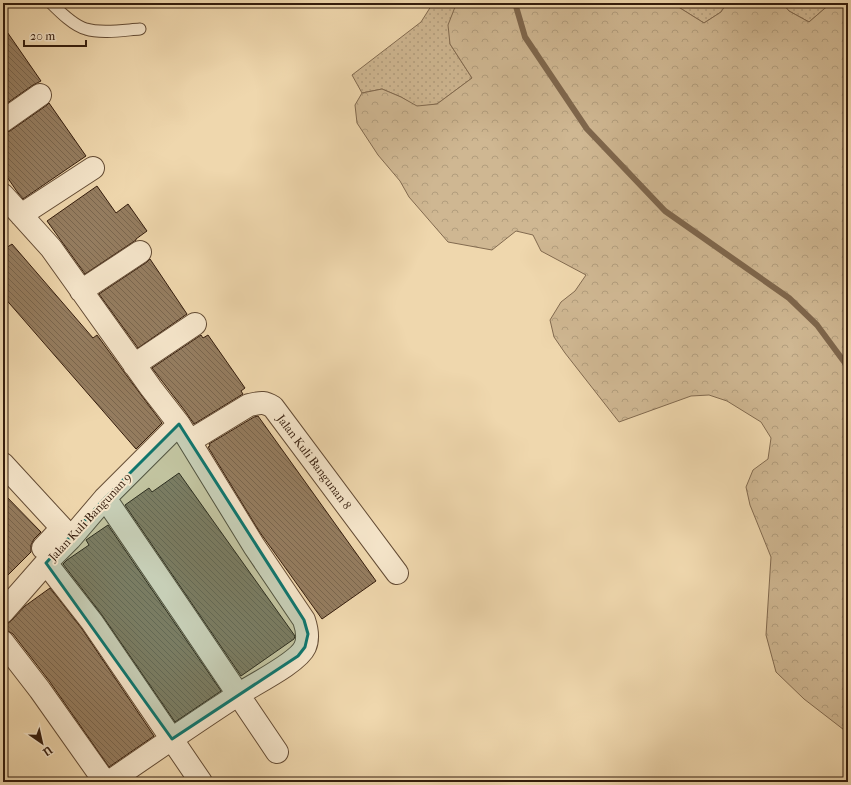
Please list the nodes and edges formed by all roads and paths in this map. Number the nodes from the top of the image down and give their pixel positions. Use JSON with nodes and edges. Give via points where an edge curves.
{"nodes":[{"id":1,"x":51,"y":3,"type":"edge"},
{"id":2,"x":140,"y":29,"type":"dead end"},
{"id":3,"x":40,"y":95,"type":"dead end"},
{"id":4,"x":3,"y":121,"type":"edge"},
{"id":5,"x":93,"y":168,"type":"dead end"},
{"id":6,"x":3,"y":195,"type":"edge"},
{"id":7,"x":21,"y":215,"type":"junction"},
{"id":8,"x":140,"y":252,"type":"dead end"},
{"id":9,"x":81,"y":291,"type":"junction"},
{"id":10,"x":195,"y":324,"type":"dead end"},
{"id":11,"x":134,"y":365,"type":"junction"},
{"id":12,"x":185,"y":433,"type":"junction"},
{"id":13,"x":3,"y":464,"type":"edge"},
{"id":14,"x":105,"y":498,"type":"junction"},
{"id":15,"x":46,"y":563,"type":"junction"},
{"id":16,"x":397,"y":573,"type":"dead end"},
{"id":17,"x":3,"y":592,"type":"edge"},
{"id":18,"x":3,"y":612,"type":"edge"},
{"id":19,"x":3,"y":642,"type":"edge"},
{"id":20,"x":238,"y":694,"type":"junction"},
{"id":21,"x":172,"y":739,"type":"junction"},
{"id":22,"x":277,"y":752,"type":"dead end"},
{"id":23,"x":105,"y":782,"type":"edge"},
{"id":24,"x":109,"y":782,"type":"edge"},
{"id":25,"x":201,"y":782,"type":"edge"}],
"edges":[{"from":1,"to":2,"type":"lane","via":[[86,30]]},
{"from":3,"to":4,"type":"street"},
{"from":5,"to":7,"type":"street"},
{"from":6,"to":7,"type":"street"},
{"from":7,"to":9,"type":"street","via":[[51,248]]},
{"from":8,"to":9,"type":"street"},
{"from":9,"to":11,"type":"street"},
{"from":10,"to":11,"type":"street"},
{"from":11,"to":12,"type":"street"},
{"from":12,"to":14,"type":"street","name":"Jalan Kuli Bangunan 9"},
{"from":12,"to":16,"type":"street","name":"Jalan Kuli Bangunan 8","via":[[249,405],[267,403],[273,407]]},
{"from":12,"to":20,"type":"street","via":[[254,546],[304,620],[308,634],[305,647],[298,656]]},
{"from":13,"to":17,"type":"street","via":[[62,528]]},
{"from":14,"to":15,"type":"street","name":"Jalan Kuli Bangunan 9"},
{"from":14,"to":20,"type":"street"},
{"from":15,"to":18,"type":"street","name":"Jalan Kuli Bangunan 9"},
{"from":15,"to":21,"type":"street","via":[[92,622]]},
{"from":19,"to":23,"type":"street"},
{"from":20,"to":21,"type":"street"},
{"from":20,"to":22,"type":"street"},
{"from":21,"to":24,"type":"street"},
{"from":21,"to":25,"type":"street"}]}
